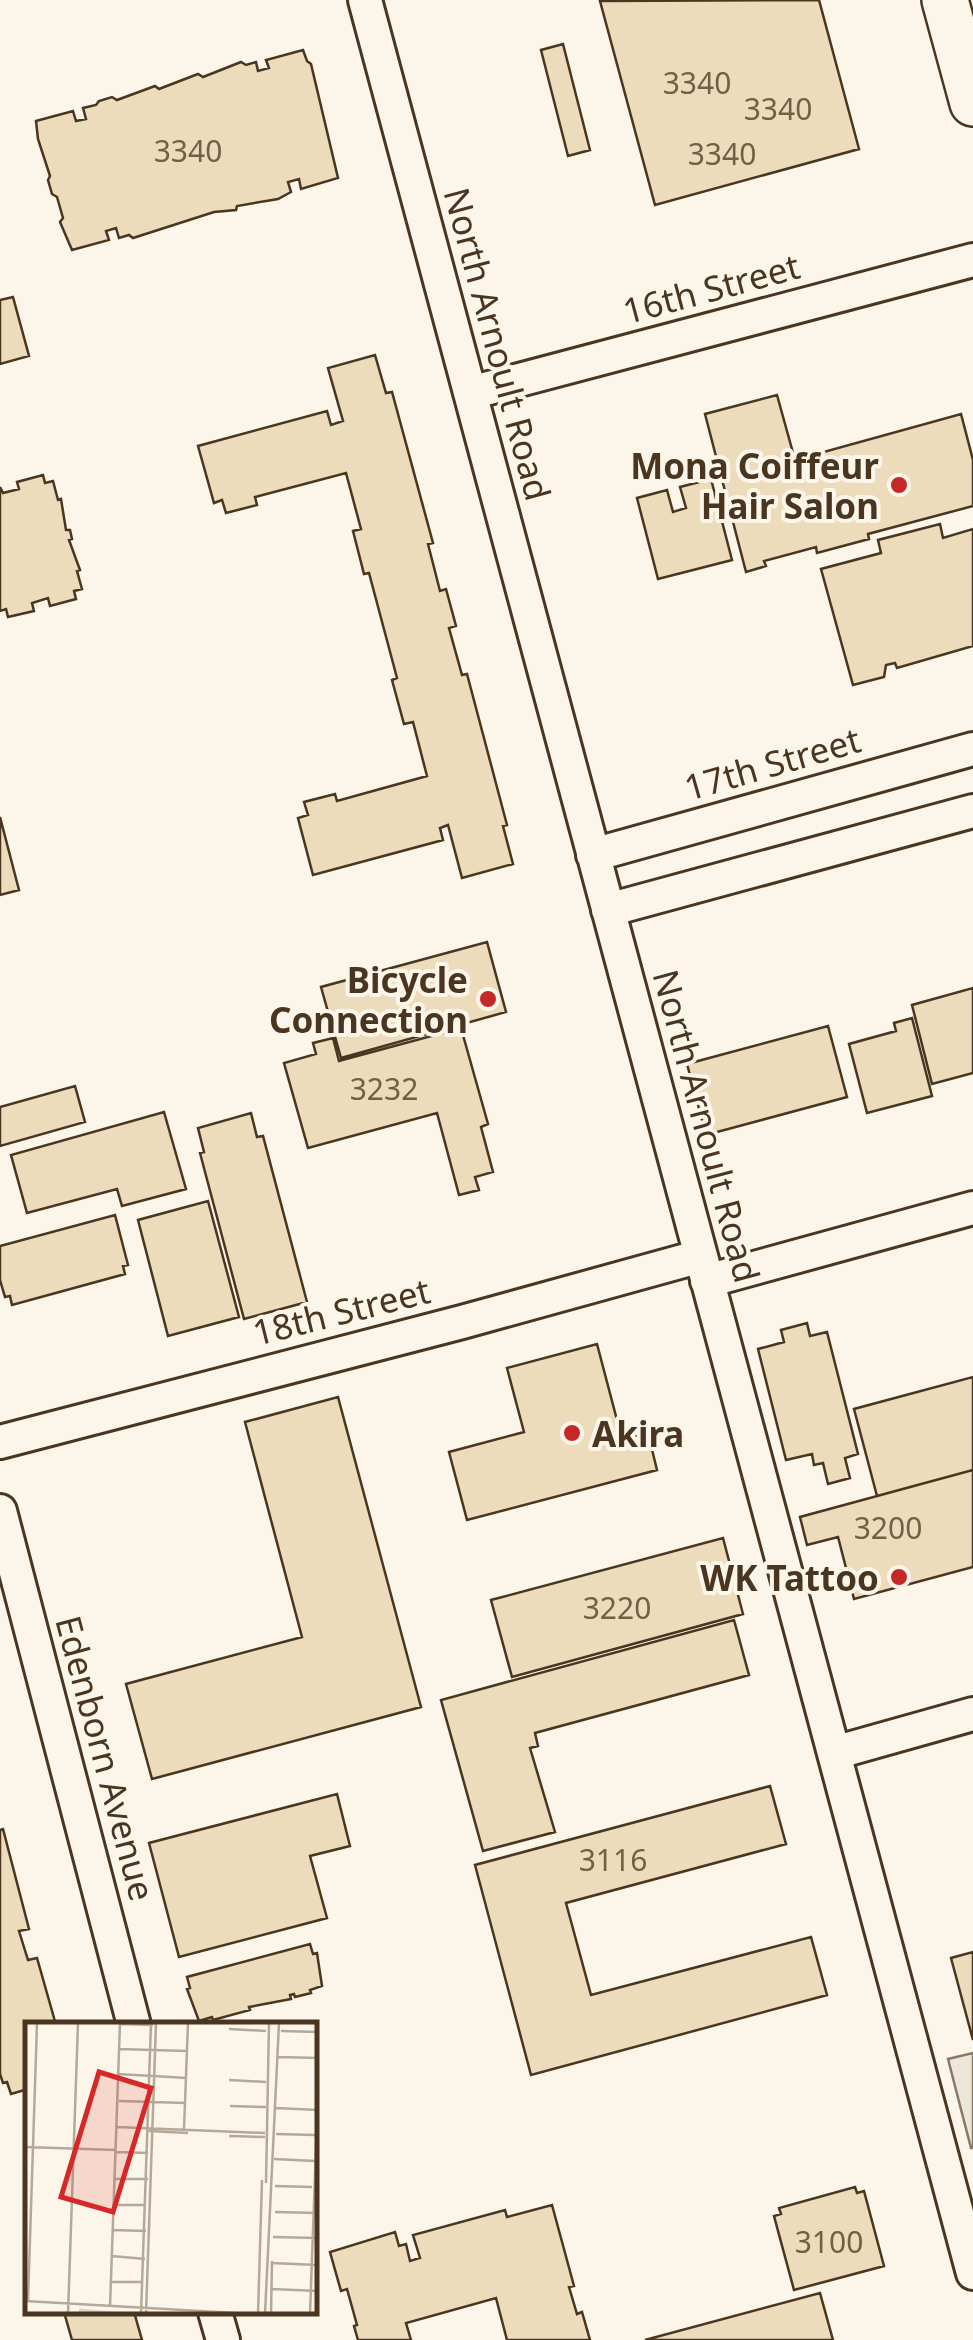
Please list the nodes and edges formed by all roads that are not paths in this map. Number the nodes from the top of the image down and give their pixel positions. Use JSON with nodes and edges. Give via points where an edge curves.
{"nodes":[{"id":1,"x":365,"y":0,"type":"edge"},
{"id":2,"x":945,"y":0,"type":"edge"},
{"id":3,"x":973,"y":103,"type":"edge"},
{"id":4,"x":973,"y":260,"type":"edge"},
{"id":5,"x":470,"y":393,"type":"junction"},
{"id":6,"x":973,"y":748,"type":"edge"},
{"id":7,"x":973,"y":811,"type":"edge"},
{"id":8,"x":594,"y":855,"type":"junction"},
{"id":9,"x":608,"y":910,"type":"junction"},
{"id":10,"x":973,"y":1208,"type":"edge"},
{"id":11,"x":704,"y":1268,"type":"junction"},
{"id":12,"x":0,"y":1442,"type":"edge"},
{"id":13,"x":0,"y":1511,"type":"edge"},
{"id":14,"x":973,"y":1714,"type":"edge"},
{"id":15,"x":834,"y":1754,"type":"junction"},
{"id":16,"x":133,"y":2022,"type":"edge"},
{"id":17,"x":964,"y":2202,"type":"edge"},
{"id":18,"x":973,"y":2274,"type":"edge"},
{"id":19,"x":216,"y":2315,"type":"edge"},
{"id":20,"x":222,"y":2340,"type":"edge"}],
"edges":[{"from":1,"to":5,"type":"street","name":"North Arnoult Road"},
{"from":2,"to":3,"type":"street"},
{"from":4,"to":5,"type":"street","name":"16th Street"},
{"from":5,"to":8,"type":"street","name":"North Arnoult Road"},
{"from":6,"to":8,"type":"street","name":"17th Street"},
{"from":7,"to":9,"type":"street"},
{"from":8,"to":9,"type":"street","name":"North Arnoult Road"},
{"from":9,"to":11,"type":"street","name":"North Arnoult Road"},
{"from":10,"to":11,"type":"street","name":"18th Street"},
{"from":11,"to":12,"type":"street","name":"18th Street","via":[[462,1322]]},
{"from":11,"to":15,"type":"street","name":"North Arnoult Road"},
{"from":13,"to":16,"type":"street","name":"Edenborn Avenue"},
{"from":14,"to":15,"type":"street"},
{"from":15,"to":17,"type":"street","name":"North Arnoult Road"},
{"from":17,"to":18,"type":"street","name":"North Arnoult Road"},
{"from":19,"to":20,"type":"street"}]}
